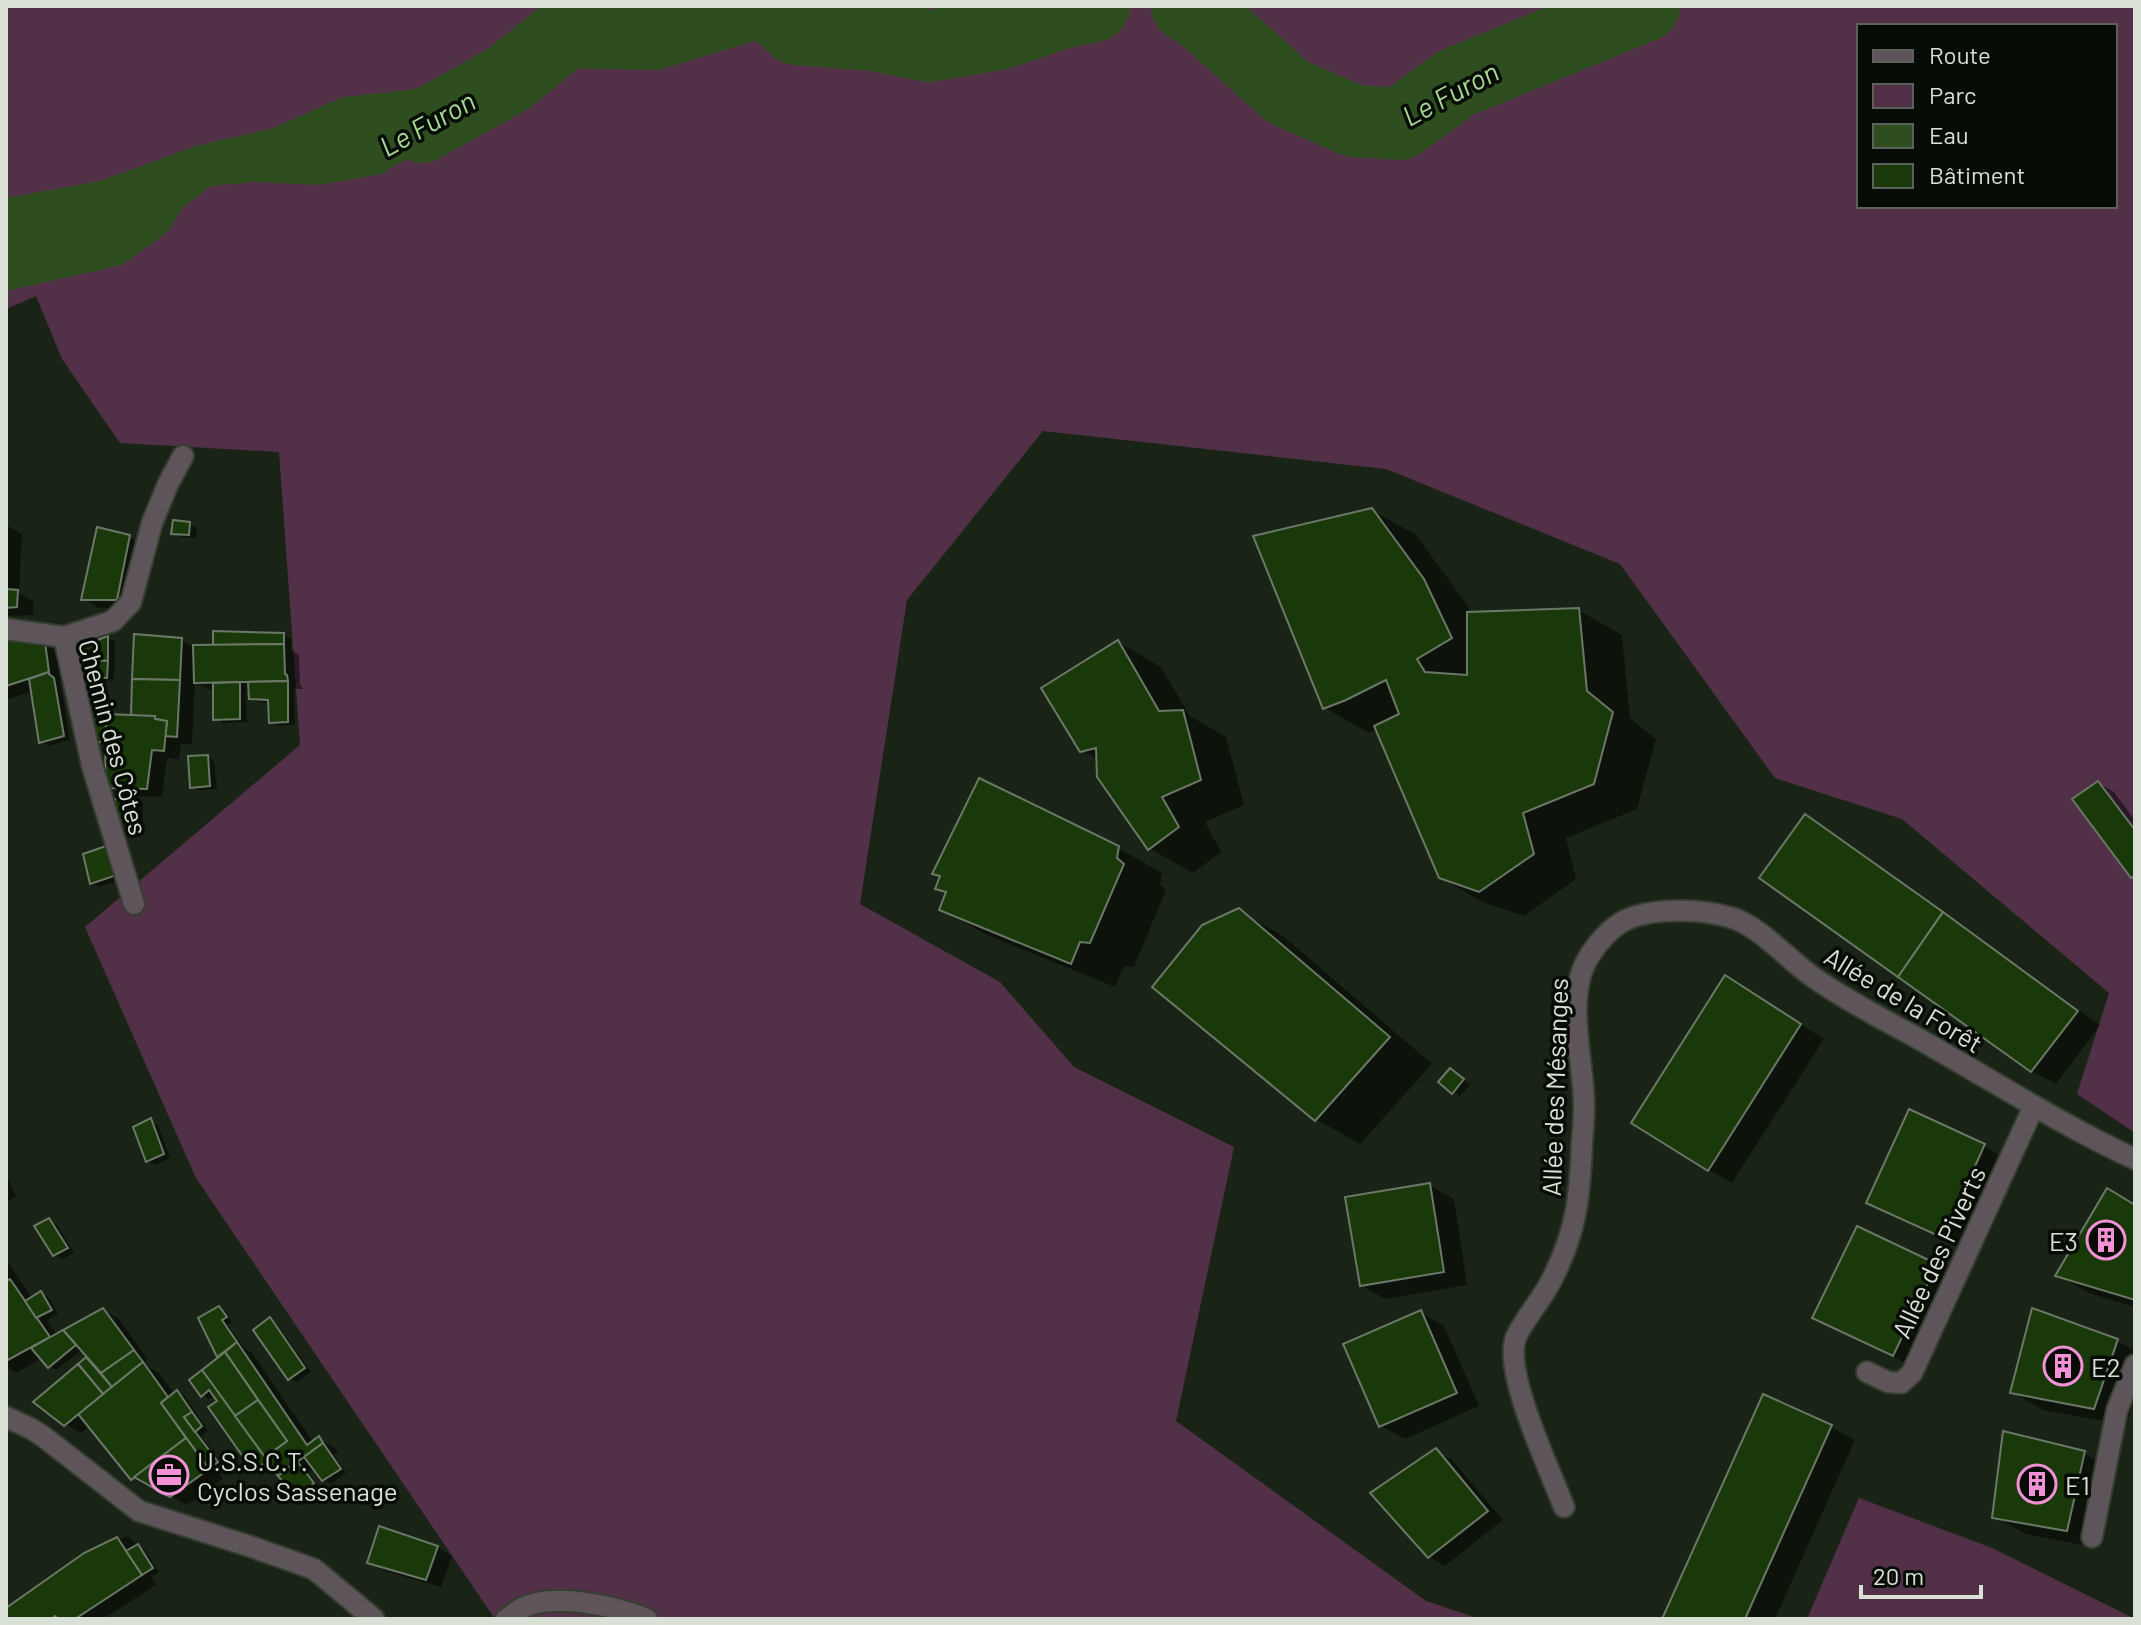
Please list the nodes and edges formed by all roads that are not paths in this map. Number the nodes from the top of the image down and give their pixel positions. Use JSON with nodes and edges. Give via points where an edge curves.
{"nodes":[{"id":1,"x":183,"y":456,"type":"dead end"},
{"id":2,"x":6,"y":629,"type":"edge"},
{"id":3,"x":64,"y":637,"type":"junction"},
{"id":4,"x":134,"y":904,"type":"dead end"},
{"id":5,"x":1644,"y":914,"type":"joint"},
{"id":6,"x":2034,"y":1106,"type":"junction"},
{"id":7,"x":2135,"y":1159,"type":"edge"},
{"id":8,"x":2135,"y":1365,"type":"edge"},
{"id":9,"x":1867,"y":1372,"type":"dead end"},
{"id":10,"x":6,"y":1417,"type":"edge"},
{"id":11,"x":1564,"y":1507,"type":"dead end"},
{"id":12,"x":2092,"y":1537,"type":"dead end"},
{"id":13,"x":374,"y":1619,"type":"edge"},
{"id":14,"x":506,"y":1619,"type":"edge"},
{"id":15,"x":647,"y":1619,"type":"edge"}],
"edges":[{"from":1,"to":3,"type":"street","via":[[152,523],[131,602],[113,621]]},
{"from":2,"to":3,"type":"street","name":"Chemin des Côtes"},
{"from":3,"to":4,"type":"street","name":"Chemin des Côtes","via":[[92,765]]},
{"from":5,"to":6,"type":"street","name":"Allée de la Forêt","via":[[1698,911],[1733,917],[1812,976]]},
{"from":5,"to":11,"type":"street","name":"Allée des Mésanges","via":[[1602,939],[1582,972],[1577,1028],[1584,1106],[1580,1190],[1571,1238],[1515,1339],[1517,1387]]},
{"from":6,"to":7,"type":"street","name":"Allée de la Forêt"},
{"from":6,"to":9,"type":"street","name":"Allée des Piverts","via":[[1912,1373],[1901,1383]]},
{"from":8,"to":12,"type":"street","via":[[2117,1410]]},
{"from":10,"to":13,"type":"street","via":[[44,1437],[139,1511],[314,1569]]},
{"from":14,"to":15,"type":"street","via":[[523,1607],[550,1601],[596,1605]]}]}
